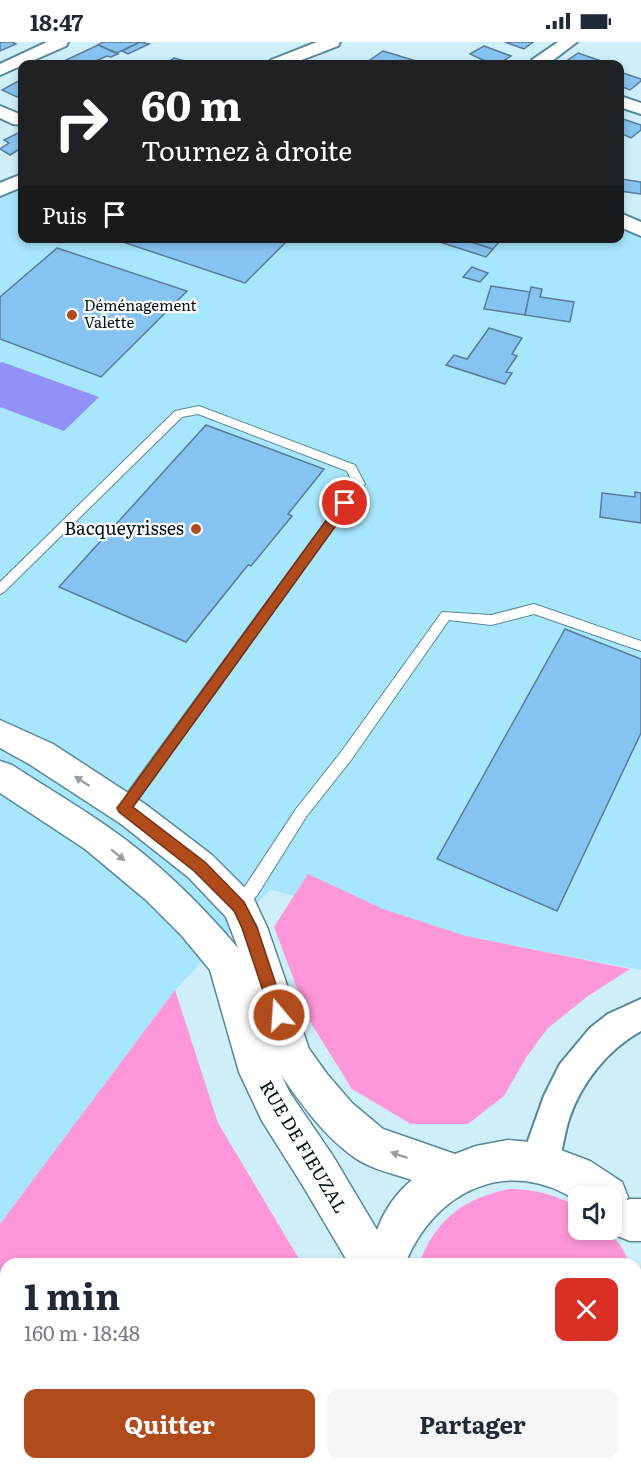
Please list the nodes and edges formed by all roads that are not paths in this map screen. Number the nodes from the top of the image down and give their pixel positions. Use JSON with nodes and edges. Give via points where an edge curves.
{"nodes":[{"id":1,"x":60,"y":42,"type":"edge"},
{"id":2,"x":332,"y":42,"type":"edge"},
{"id":3,"x":569,"y":42,"type":"edge"},
{"id":4,"x":21,"y":60,"type":"edge"},
{"id":5,"x":287,"y":60,"type":"edge"},
{"id":6,"x":544,"y":60,"type":"edge"},
{"id":7,"x":18,"y":62,"type":"edge"},
{"id":8,"x":0,"y":70,"type":"edge"},
{"id":9,"x":624,"y":103,"type":"edge"},
{"id":10,"x":641,"y":109,"type":"edge"},
{"id":11,"x":0,"y":111,"type":"edge"},
{"id":12,"x":18,"y":120,"type":"edge"},
{"id":13,"x":18,"y":182,"type":"edge"},
{"id":14,"x":0,"y":190,"type":"edge"},
{"id":15,"x":624,"y":221,"type":"edge"},
{"id":16,"x":641,"y":230,"type":"edge"},
{"id":17,"x":0,"y":589,"type":"edge"},
{"id":18,"x":641,"y":646,"type":"edge"},
{"id":19,"x":0,"y":733,"type":"edge"},
{"id":20,"x":0,"y":776,"type":"edge"},
{"id":21,"x":124,"y":808,"type":"junction"},
{"id":22,"x":239,"y":906,"type":"junction"},
{"id":23,"x":641,"y":1014,"type":"edge"},
{"id":24,"x":542,"y":1164,"type":"junction"},
{"id":25,"x":454,"y":1174,"type":"junction"},
{"id":26,"x":626,"y":1215,"type":"edge"},
{"id":27,"x":369,"y":1258,"type":"edge"},
{"id":28,"x":386,"y":1258,"type":"edge"}],
"edges":[{"from":1,"to":4,"type":"street"},
{"from":2,"to":5,"type":"street"},
{"from":3,"to":6,"type":"street"},
{"from":7,"to":8,"type":"street"},
{"from":9,"to":10,"type":"street"},
{"from":11,"to":12,"type":"street"},
{"from":13,"to":14,"type":"street"},
{"from":15,"to":16,"type":"street"},
{"from":17,"to":21,"type":"lane","via":[[178,414],[199,410],[351,468],[359,484]]},
{"from":18,"to":22,"type":"lane","via":[[534,609],[491,620],[446,615],[301,813]]},
{"from":21,"to":19,"type":"street","name":"RUE DE FIEUZAL","one_way":true,"via":[[41,754]]},
{"from":20,"to":27,"type":"street","name":"RUE DE FIEUZAL","one_way":true,"via":[[97,838],[159,889],[226,962],[259,1072],[276,1107]]},
{"from":21,"to":22,"type":"street","name":"RUE DE FIEUZAL","via":[[200,866]]},
{"from":25,"to":22,"type":"street","name":"RUE DE FIEUZAL","one_way":true,"via":[[371,1145],[338,1117],[313,1088],[293,1059]]},
{"from":23,"to":24,"type":"street","via":[[623,1022],[577,1067],[555,1110],[545,1138]]},
{"from":24,"to":25,"type":"street","via":[[511,1160],[482,1164]]},
{"from":24,"to":26,"type":"street","via":[[574,1175]]},
{"from":25,"to":28,"type":"street","via":[[428,1191],[406,1215]]}]}
